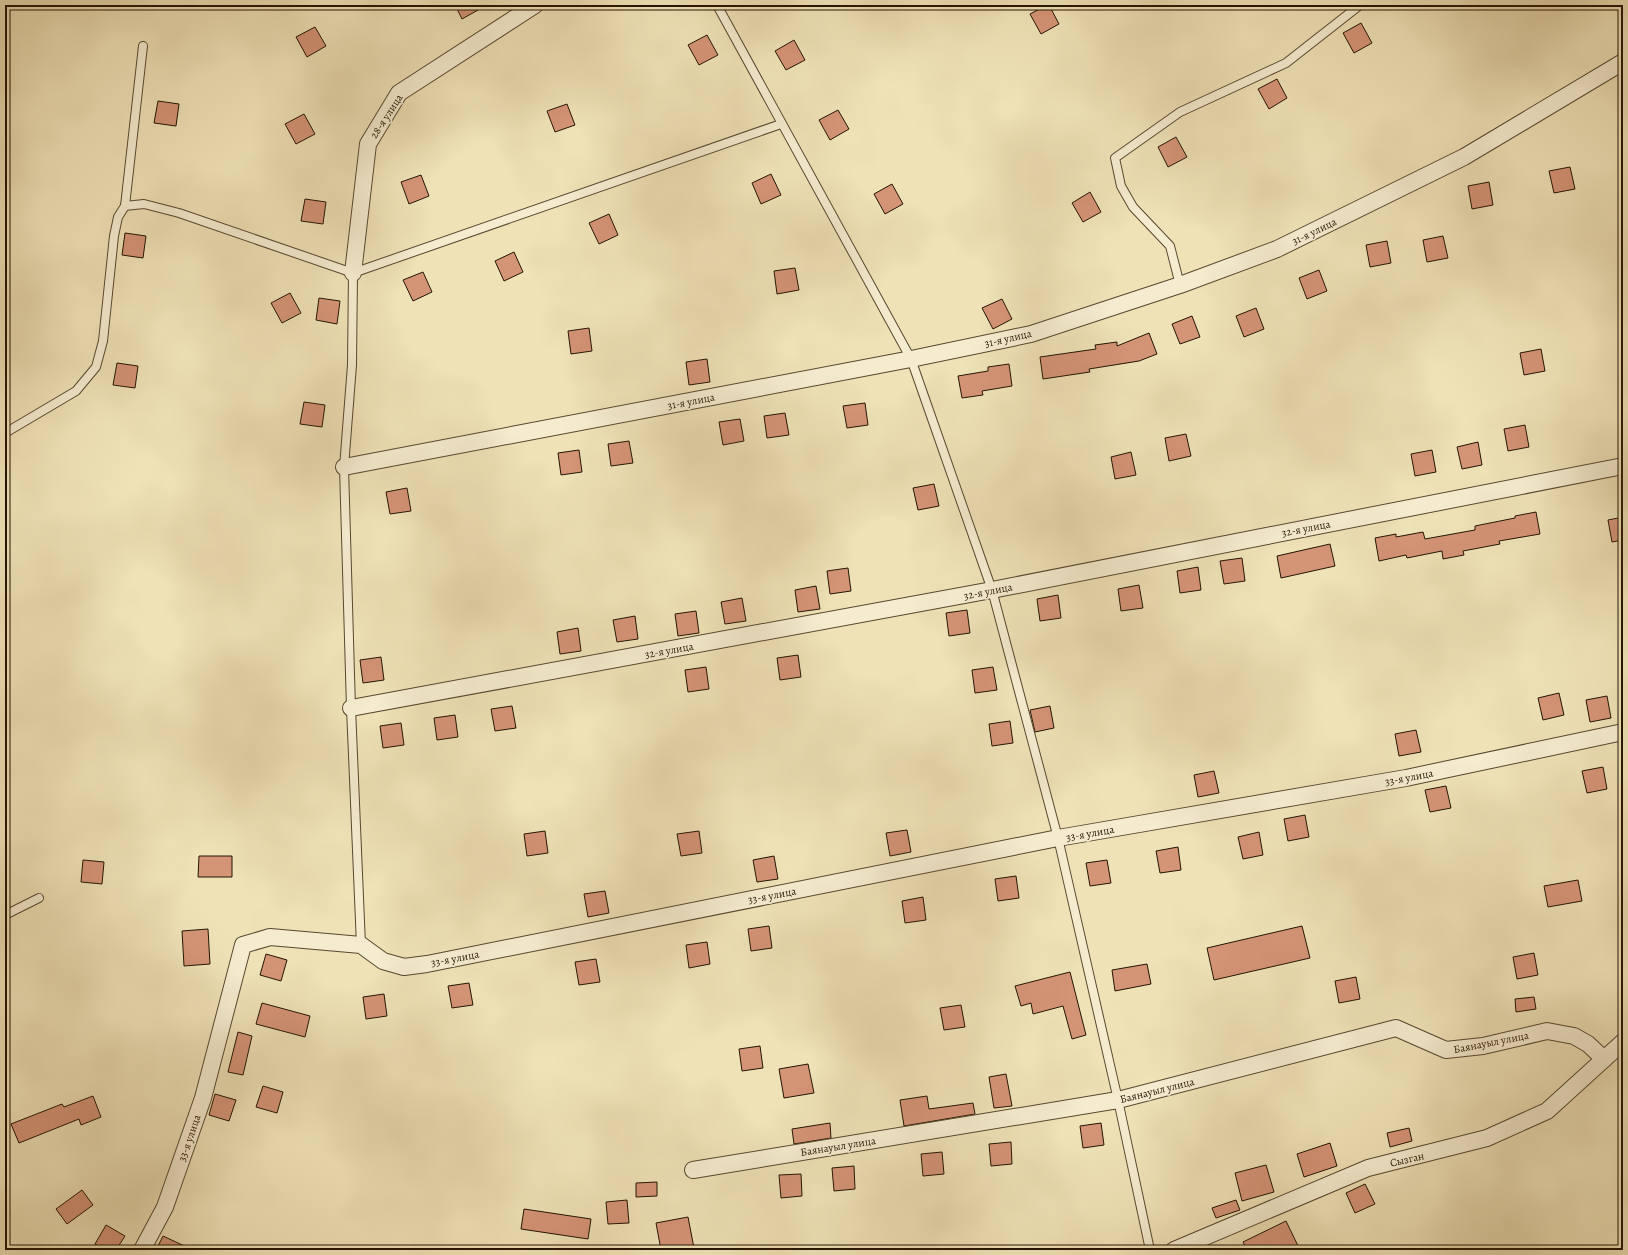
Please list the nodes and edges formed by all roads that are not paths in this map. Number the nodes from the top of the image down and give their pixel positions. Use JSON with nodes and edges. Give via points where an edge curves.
{"nodes":[{"id":1,"x":535,"y":5,"type":"edge"},
{"id":2,"x":717,"y":5,"type":"edge"},
{"id":3,"x":1360,"y":5,"type":"edge"},
{"id":4,"x":143,"y":46,"type":"dead end"},
{"id":5,"x":1623,"y":62,"type":"edge"},
{"id":6,"x":781,"y":124,"type":"junction"},
{"id":7,"x":125,"y":206,"type":"junction"},
{"id":8,"x":353,"y":273,"type":"junction"},
{"id":9,"x":1180,"y":285,"type":"junction"},
{"id":10,"x":911,"y":359,"type":"junction"},
{"id":11,"x":5,"y":433,"type":"edge"},
{"id":12,"x":1623,"y":466,"type":"edge"},
{"id":13,"x":344,"y":467,"type":"junction"},
{"id":14,"x":992,"y":590,"type":"junction"},
{"id":15,"x":351,"y":708,"type":"junction"},
{"id":16,"x":1623,"y":732,"type":"edge"},
{"id":17,"x":1058,"y":838,"type":"junction"},
{"id":18,"x":39,"y":898,"type":"dead end"},
{"id":19,"x":5,"y":915,"type":"edge"},
{"id":20,"x":361,"y":945,"type":"junction"},
{"id":21,"x":1623,"y":1042,"type":"edge"},
{"id":22,"x":1604,"y":1059,"type":"junction"},
{"id":23,"x":1118,"y":1100,"type":"junction"},
{"id":24,"x":693,"y":1170,"type":"dead end"},
{"id":25,"x":142,"y":1250,"type":"edge"},
{"id":26,"x":1150,"y":1250,"type":"edge"},
{"id":27,"x":1174,"y":1250,"type":"edge"}],
"edges":[{"from":1,"to":8,"type":"street","name":"28-я улица","via":[[400,93],[368,144]]},
{"from":2,"to":6,"type":"lane"},
{"from":3,"to":9,"type":"lane","via":[[1286,63],[1180,112],[1115,158],[1121,186],[1133,207],[1170,246]]},
{"from":4,"to":7,"type":"lane"},
{"from":5,"to":9,"type":"street","name":"31-я улица","via":[[1464,157],[1277,249]]},
{"from":6,"to":8,"type":"lane"},
{"from":6,"to":10,"type":"lane"},
{"from":7,"to":8,"type":"lane","via":[[144,204],[179,213]]},
{"from":7,"to":11,"type":"lane","via":[[118,217],[114,236],[103,341],[96,367],[76,391]]},
{"from":8,"to":13,"type":"lane","via":[[352,366]]},
{"from":9,"to":10,"type":"street","name":"31-я улица","via":[[1031,334]]},
{"from":10,"to":13,"type":"street","name":"31-я улица"},
{"from":10,"to":14,"type":"lane"},
{"from":12,"to":14,"type":"street","name":"32-я улица"},
{"from":13,"to":15,"type":"lane"},
{"from":14,"to":15,"type":"street","name":"32-я улица"},
{"from":14,"to":17,"type":"lane"},
{"from":15,"to":20,"type":"lane"},
{"from":16,"to":17,"type":"street","name":"33-я улица","via":[[1406,778]]},
{"from":17,"to":20,"type":"street","name":"33-я улица","via":[[427,964],[404,967],[383,961]]},
{"from":17,"to":23,"type":"lane"},
{"from":18,"to":19,"type":"lane"},
{"from":20,"to":25,"type":"street","name":"33-я улица","via":[[270,937],[243,945],[203,1098],[165,1207]]},
{"from":21,"to":22,"type":"street","name":"Сызган"},
{"from":22,"to":23,"type":"street","name":"Баянауыл улица","via":[[1588,1044],[1574,1036],[1547,1031],[1483,1046],[1446,1050],[1396,1028]]},
{"from":22,"to":27,"type":"street","name":"Сызган","via":[[1547,1111],[1487,1138],[1368,1168]]},
{"from":23,"to":24,"type":"street","name":"Баянауыл улица"},
{"from":23,"to":26,"type":"lane"}]}
